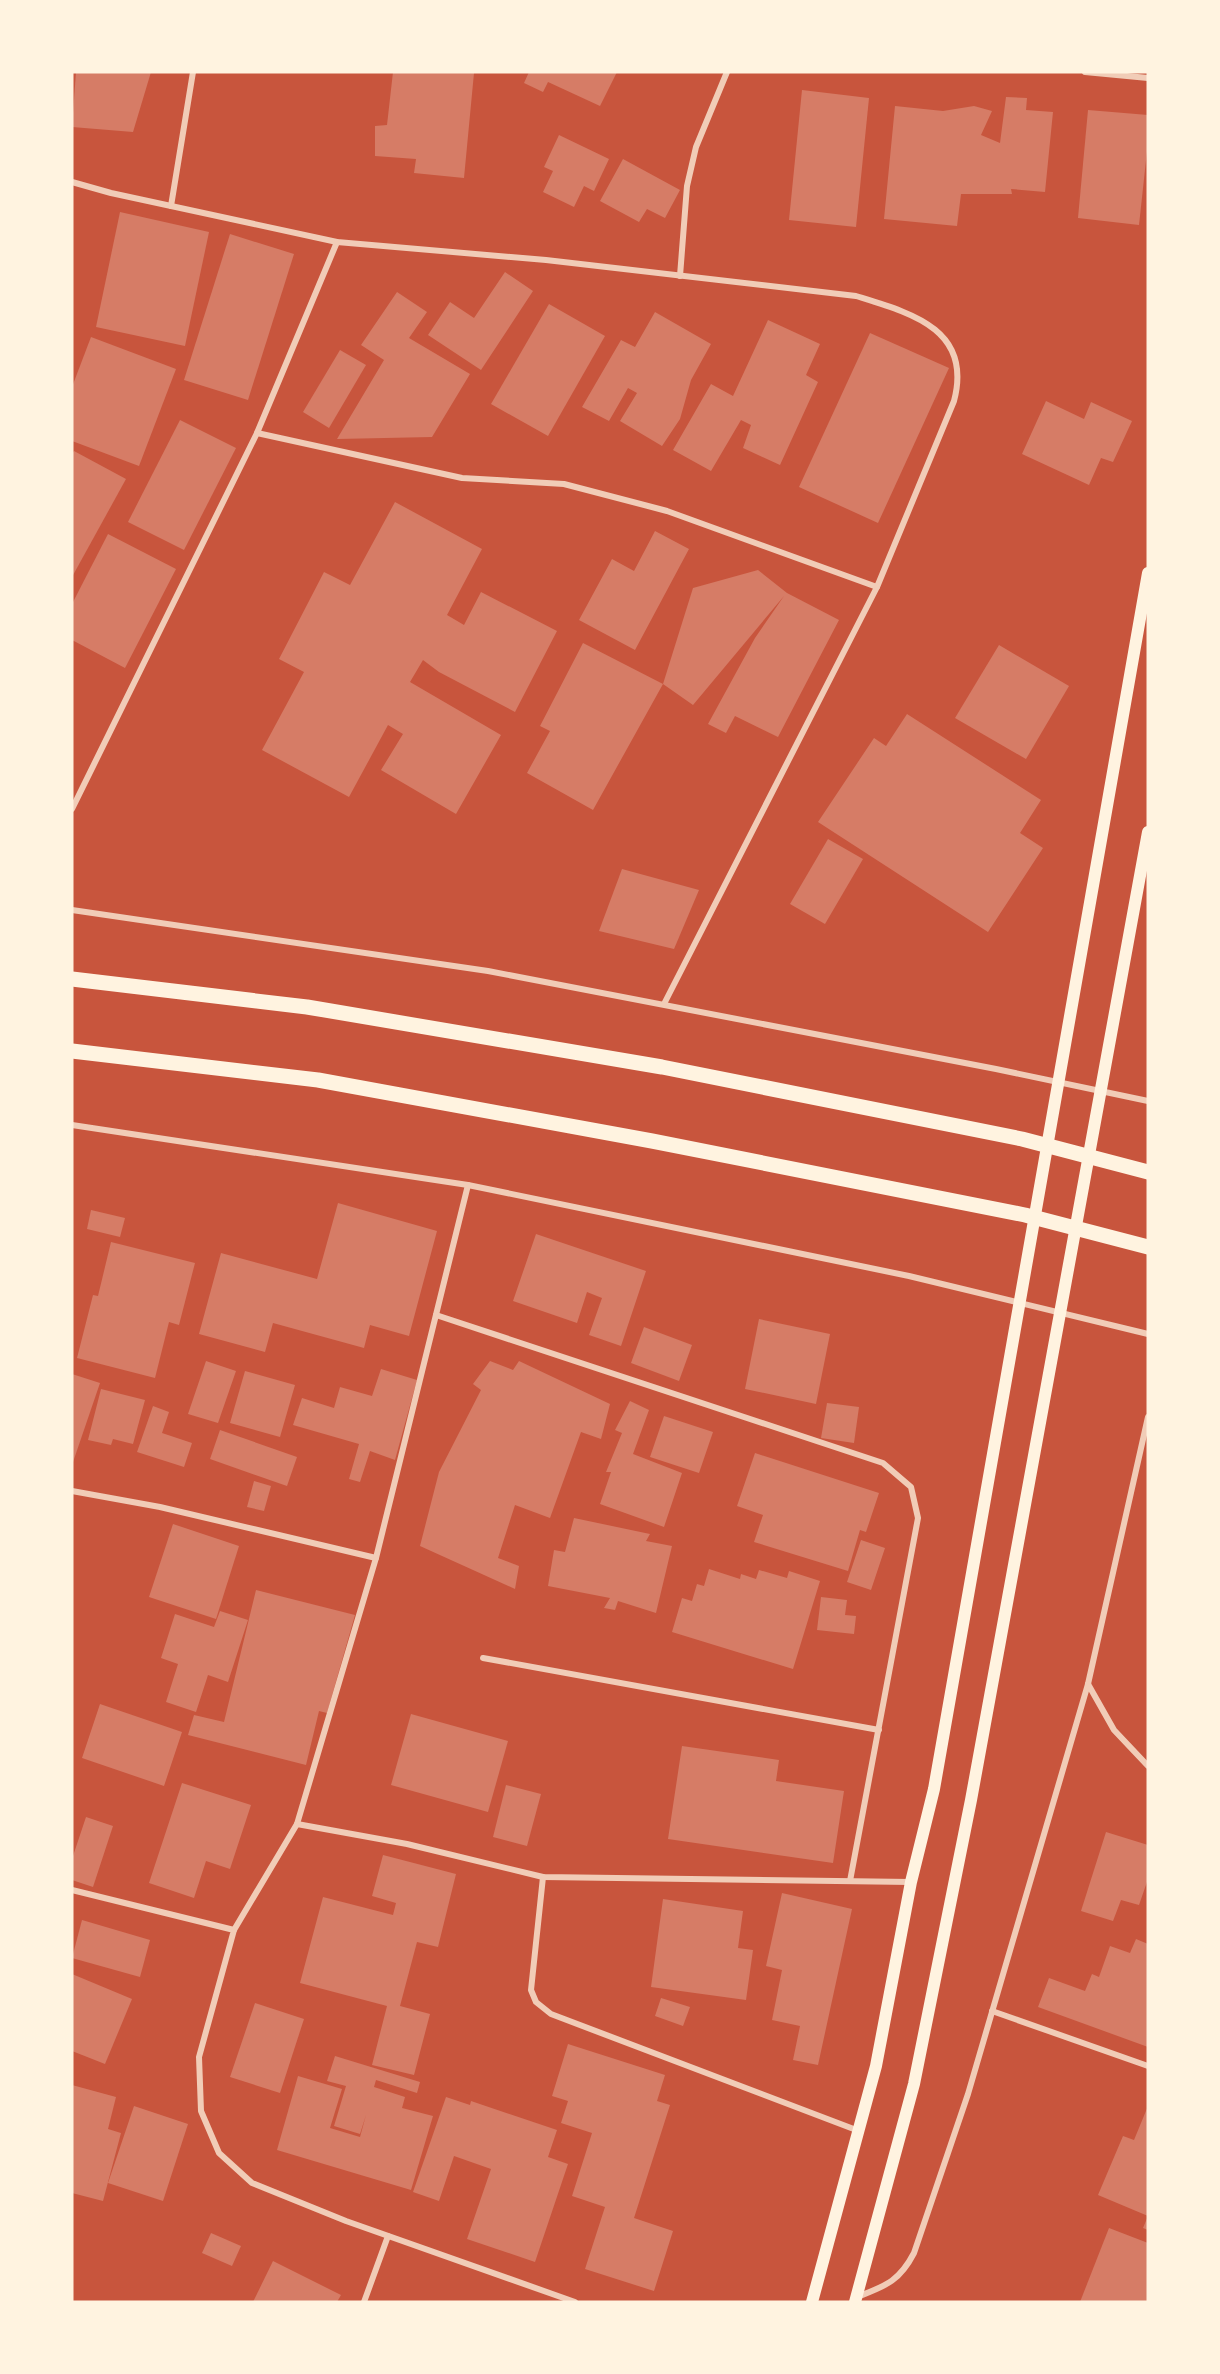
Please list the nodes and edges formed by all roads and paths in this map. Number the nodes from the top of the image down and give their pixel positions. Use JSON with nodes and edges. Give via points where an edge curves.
{"nodes":[{"id":1,"x":193,"y":72,"type":"edge"},
{"id":2,"x":727,"y":72,"type":"edge"},
{"id":3,"x":1085,"y":72,"type":"edge"},
{"id":4,"x":1148,"y":78,"type":"edge"},
{"id":5,"x":72,"y":182,"type":"edge"},
{"id":6,"x":171,"y":206,"type":"junction"},
{"id":7,"x":337,"y":242,"type":"junction"},
{"id":8,"x":680,"y":276,"type":"junction"},
{"id":9,"x":257,"y":433,"type":"junction"},
{"id":10,"x":1148,"y":573,"type":"edge"},
{"id":11,"x":877,"y":587,"type":"junction"},
{"id":12,"x":72,"y":809,"type":"edge"},
{"id":13,"x":1148,"y":832,"type":"edge"},
{"id":14,"x":72,"y":910,"type":"edge"},
{"id":15,"x":72,"y":979,"type":"edge"},
{"id":16,"x":664,"y":1004,"type":"junction"},
{"id":17,"x":72,"y":1051,"type":"edge"},
{"id":18,"x":1148,"y":1101,"type":"edge"},
{"id":19,"x":72,"y":1125,"type":"edge"},
{"id":20,"x":1148,"y":1172,"type":"edge"},
{"id":21,"x":468,"y":1185,"type":"junction"},
{"id":22,"x":1148,"y":1247,"type":"edge"},
{"id":23,"x":435,"y":1315,"type":"junction"},
{"id":24,"x":1148,"y":1334,"type":"edge"},
{"id":25,"x":1148,"y":1417,"type":"edge"},
{"id":26,"x":72,"y":1491,"type":"edge"},
{"id":27,"x":376,"y":1558,"type":"junction"},
{"id":28,"x":483,"y":1658,"type":"dead end"},
{"id":29,"x":1088,"y":1684,"type":"junction"},
{"id":30,"x":879,"y":1730,"type":"junction"},
{"id":31,"x":1148,"y":1766,"type":"edge"},
{"id":32,"x":297,"y":1824,"type":"junction"},
{"id":33,"x":543,"y":1877,"type":"junction"},
{"id":34,"x":850,"y":1881,"type":"junction"},
{"id":35,"x":911,"y":1882,"type":"junction"},
{"id":36,"x":72,"y":1890,"type":"edge"},
{"id":37,"x":234,"y":1930,"type":"junction"},
{"id":38,"x":992,"y":2011,"type":"junction"},
{"id":39,"x":1148,"y":2066,"type":"edge"},
{"id":40,"x":859,"y":2131,"type":"junction"},
{"id":41,"x":388,"y":2236,"type":"junction"},
{"id":42,"x":855,"y":2300,"type":"edge"},
{"id":43,"x":364,"y":2302,"type":"edge"},
{"id":44,"x":575,"y":2302,"type":"edge"},
{"id":45,"x":812,"y":2302,"type":"edge"}],
"edges":[{"from":1,"to":6,"type":"street"},
{"from":2,"to":8,"type":"street","via":[[693,157]]},
{"from":3,"to":4,"type":"street"},
{"from":5,"to":6,"type":"street"},
{"from":6,"to":7,"type":"street"},
{"from":7,"to":8,"type":"street"},
{"from":7,"to":9,"type":"street"},
{"from":8,"to":11,"type":"street","via":[[856,296],[922,321],[951,345],[957,365],[954,401]]},
{"from":9,"to":11,"type":"street","via":[[462,478],[564,484],[668,511]]},
{"from":9,"to":12,"type":"street"},
{"from":10,"to":35,"type":"main road","via":[[934,1789]]},
{"from":11,"to":16,"type":"street"},
{"from":13,"to":42,"type":"main road","via":[[914,2084]]},
{"from":14,"to":16,"type":"street","via":[[488,971]]},
{"from":15,"to":20,"type":"main road","via":[[307,1007],[662,1067],[1022,1139]]},
{"from":16,"to":18,"type":"street"},
{"from":17,"to":22,"type":"main road","via":[[318,1080],[1025,1215]]},
{"from":19,"to":21,"type":"street"},
{"from":21,"to":23,"type":"street"},
{"from":21,"to":24,"type":"street","via":[[909,1276]]},
{"from":23,"to":27,"type":"street"},
{"from":23,"to":30,"type":"street","via":[[883,1463],[911,1487],[918,1518]]},
{"from":25,"to":29,"type":"street"},
{"from":26,"to":27,"type":"street","via":[[160,1507]]},
{"from":27,"to":32,"type":"street"},
{"from":28,"to":30,"type":"street"},
{"from":29,"to":31,"type":"street","via":[[1114,1730]]},
{"from":29,"to":38,"type":"street"},
{"from":30,"to":34,"type":"street"},
{"from":32,"to":33,"type":"street","via":[[407,1844]]},
{"from":32,"to":37,"type":"street"},
{"from":33,"to":34,"type":"street"},
{"from":33,"to":40,"type":"street","via":[[531,1990],[536,2002],[551,2014]]},
{"from":34,"to":35,"type":"street"},
{"from":35,"to":40,"type":"main road","via":[[876,2066]]},
{"from":36,"to":37,"type":"street"},
{"from":37,"to":41,"type":"street","via":[[199,2057],[201,2111],[219,2153],[252,2183]]},
{"from":38,"to":39,"type":"street"},
{"from":38,"to":42,"type":"street","via":[[914,2253],[906,2269],[892,2283]]},
{"from":40,"to":45,"type":"main road"},
{"from":41,"to":43,"type":"street"},
{"from":41,"to":44,"type":"street"}]}
